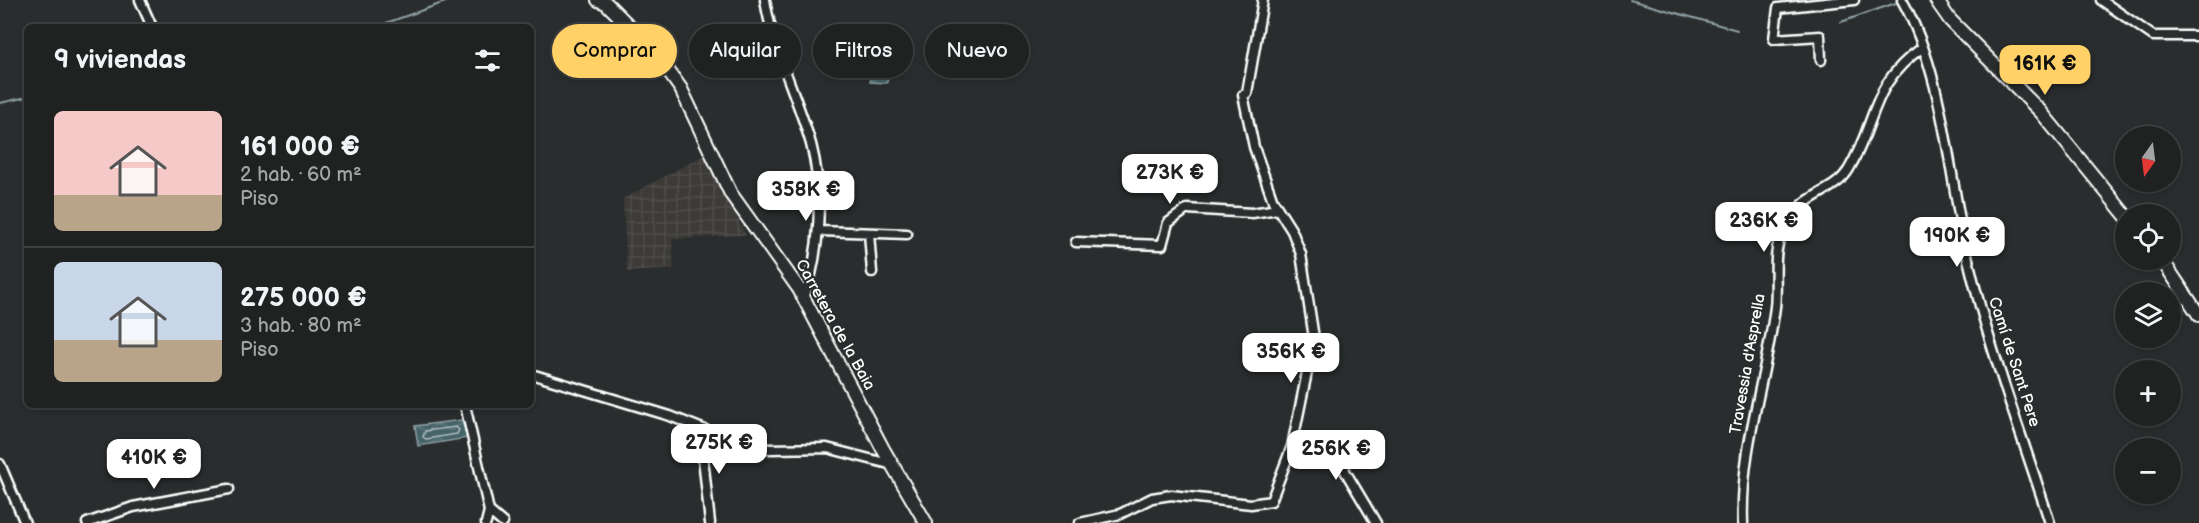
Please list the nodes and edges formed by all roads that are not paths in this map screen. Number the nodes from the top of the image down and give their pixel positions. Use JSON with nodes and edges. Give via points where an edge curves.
{"nodes":[{"id":1,"x":140,"y":0,"type":"edge"},
{"id":2,"x":765,"y":0,"type":"edge"},
{"id":3,"x":1263,"y":0,"type":"edge"},
{"id":4,"x":1854,"y":0,"type":"edge"},
{"id":5,"x":1902,"y":0,"type":"edge"},
{"id":6,"x":1936,"y":0,"type":"edge"},
{"id":7,"x":2101,"y":0,"type":"edge"},
{"id":8,"x":603,"y":1,"type":"edge"},
{"id":9,"x":151,"y":24,"type":"edge"},
{"id":10,"x":2199,"y":36,"type":"edge"},
{"id":11,"x":1923,"y":47,"type":"junction"},
{"id":12,"x":1821,"y":60,"type":"dead end"},
{"id":13,"x":2116,"y":204,"type":"edge"},
{"id":14,"x":1278,"y":209,"type":"junction"},
{"id":15,"x":820,"y":231,"type":"junction"},
{"id":16,"x":869,"y":233,"type":"junction"},
{"id":17,"x":907,"y":234,"type":"dead end"},
{"id":18,"x":1076,"y":242,"type":"dead end"},
{"id":19,"x":2169,"y":270,"type":"edge"},
{"id":20,"x":872,"y":272,"type":"dead end"},
{"id":21,"x":804,"y":299,"type":"junction"},
{"id":22,"x":2199,"y":315,"type":"edge"},
{"id":23,"x":534,"y":376,"type":"edge"},
{"id":24,"x":466,"y":408,"type":"edge"},
{"id":25,"x":700,"y":430,"type":"junction"},
{"id":26,"x":1290,"y":455,"type":"junction"},
{"id":27,"x":0,"y":464,"type":"edge"},
{"id":28,"x":893,"y":465,"type":"junction"},
{"id":29,"x":230,"y":489,"type":"dead end"},
{"id":30,"x":489,"y":511,"type":"junction"},
{"id":31,"x":25,"y":523,"type":"edge"},
{"id":32,"x":87,"y":523,"type":"edge"},
{"id":33,"x":486,"y":523,"type":"edge"},
{"id":34,"x":503,"y":523,"type":"edge"},
{"id":35,"x":710,"y":523,"type":"edge"},
{"id":36,"x":926,"y":523,"type":"edge"},
{"id":37,"x":1080,"y":523,"type":"edge"},
{"id":38,"x":1376,"y":523,"type":"edge"},
{"id":39,"x":1743,"y":523,"type":"edge"},
{"id":40,"x":2050,"y":523,"type":"edge"}],
"edges":[{"from":1,"to":9,"type":"street"},
{"from":2,"to":15,"type":"street","via":[[770,31],[811,146]]},
{"from":3,"to":14,"type":"street","via":[[1245,94],[1254,147]]},
{"from":4,"to":12,"type":"street","via":[[1778,8],[1774,39],[1820,36]]},
{"from":5,"to":11,"type":"street","name":"Camí de Sant Pere"},
{"from":6,"to":13,"type":"main road","via":[[1950,20],[2041,112]]},
{"from":7,"to":10,"type":"street","via":[[2152,36]]},
{"from":8,"to":21,"type":"main road","name":"Carretera de la Baia","via":[[654,51],[681,89],[731,194]]},
{"from":11,"to":39,"type":"street","name":"Travessia d'Asprella","via":[[1907,58],[1880,91],[1848,171],[1836,184],[1806,202],[1782,233],[1775,307],[1742,484]]},
{"from":11,"to":40,"type":"street","name":"Camí de Sant Pere","via":[[1979,302]]},
{"from":14,"to":18,"type":"street","via":[[1252,213],[1187,208],[1168,224],[1162,245]]},
{"from":14,"to":26,"type":"street","via":[[1300,254],[1314,338]]},
{"from":15,"to":16,"type":"street"},
{"from":15,"to":21,"type":"street"},
{"from":16,"to":17,"type":"street"},
{"from":16,"to":20,"type":"street"},
{"from":19,"to":22,"type":"main road"},
{"from":21,"to":28,"type":"main road","name":"Carretera de la Baia"},
{"from":23,"to":25,"type":"street","via":[[670,416]]},
{"from":24,"to":30,"type":"street"},
{"from":25,"to":28,"type":"street","via":[[769,449],[827,448]]},
{"from":25,"to":35,"type":"street"},
{"from":26,"to":37,"type":"street","via":[[1271,501],[1251,504],[1171,495],[1152,498],[1120,514]]},
{"from":26,"to":38,"type":"street","via":[[1343,453],[1345,471]]},
{"from":27,"to":31,"type":"street"},
{"from":28,"to":36,"type":"main road","name":"Carretera de la Baia"},
{"from":29,"to":32,"type":"street","via":[[134,507]]},
{"from":30,"to":33,"type":"street"},
{"from":30,"to":34,"type":"street"}]}
